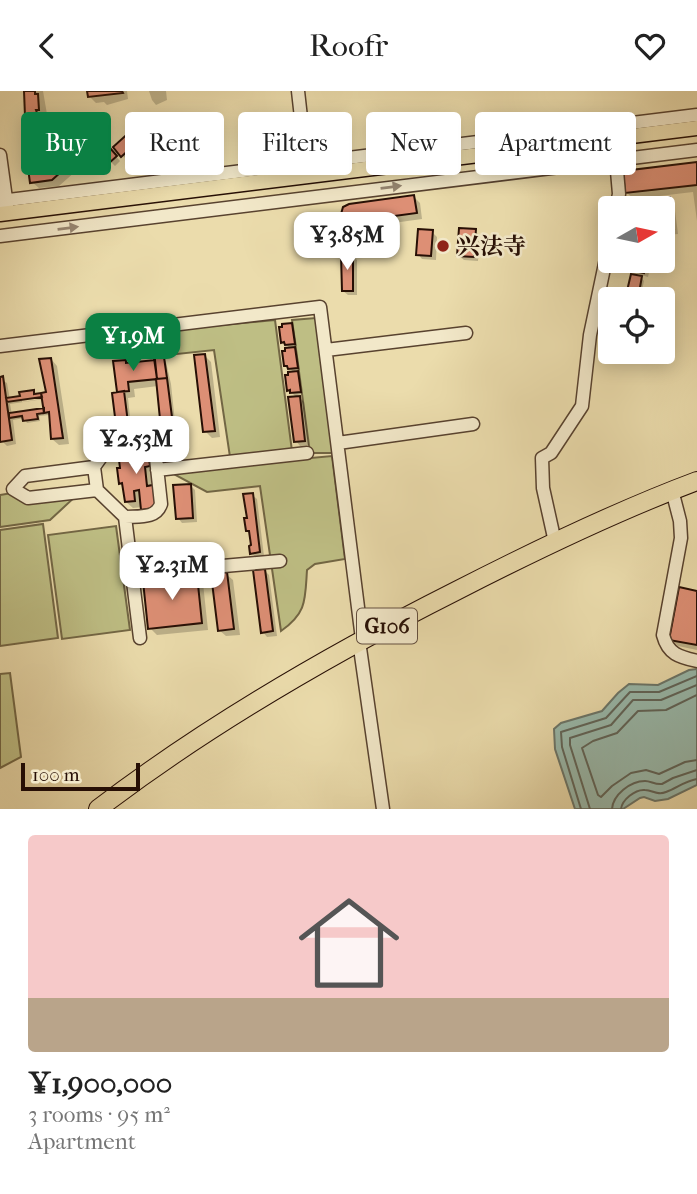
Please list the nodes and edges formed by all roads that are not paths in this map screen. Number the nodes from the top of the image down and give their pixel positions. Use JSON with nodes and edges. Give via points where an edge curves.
{"nodes":[{"id":1,"x":298,"y":91,"type":"edge"},
{"id":2,"x":300,"y":112,"type":"edge"},
{"id":3,"x":697,"y":115,"type":"edge"},
{"id":4,"x":697,"y":128,"type":"edge"},
{"id":5,"x":697,"y":138,"type":"edge"},
{"id":6,"x":636,"y":150,"type":"edge"},
{"id":7,"x":697,"y":150,"type":"edge"},
{"id":8,"x":636,"y":153,"type":"edge"},
{"id":9,"x":0,"y":155,"type":"edge"},
{"id":10,"x":352,"y":163,"type":"edge"},
{"id":11,"x":352,"y":164,"type":"edge"},
{"id":12,"x":475,"y":167,"type":"edge"},
{"id":13,"x":475,"y":173,"type":"edge"},
{"id":14,"x":263,"y":175,"type":"edge"},
{"id":15,"x":617,"y":175,"type":"edge"},
{"id":16,"x":619,"y":196,"type":"edge"},
{"id":17,"x":3,"y":210,"type":"edge"},
{"id":18,"x":0,"y":236,"type":"edge"},
{"id":19,"x":603,"y":273,"type":"edge"},
{"id":20,"x":466,"y":333,"type":"dead end"},
{"id":21,"x":0,"y":346,"type":"edge"},
{"id":22,"x":326,"y":350,"type":"junction"},
{"id":23,"x":473,"y":424,"type":"dead end"},
{"id":24,"x":338,"y":443,"type":"junction"},
{"id":25,"x":307,"y":453,"type":"dead end"},
{"id":26,"x":94,"y":467,"type":"junction"},
{"id":27,"x":157,"y":470,"type":"junction"},
{"id":28,"x":697,"y":481,"type":"edge"},
{"id":29,"x":7,"y":490,"type":"edge"},
{"id":30,"x":97,"y":490,"type":"junction"},
{"id":31,"x":671,"y":490,"type":"junction"},
{"id":32,"x":125,"y":517,"type":"junction"},
{"id":33,"x":555,"y":542,"type":"junction"},
{"id":34,"x":280,"y":561,"type":"dead end"},
{"id":35,"x":132,"y":575,"type":"junction"},
{"id":36,"x":140,"y":638,"type":"dead end"},
{"id":37,"x":361,"y":640,"type":"junction"},
{"id":38,"x":697,"y":661,"type":"edge"},
{"id":39,"x":98,"y":809,"type":"edge"},
{"id":40,"x":383,"y":809,"type":"edge"}],
"edges":[{"from":1,"to":2,"type":"street"},
{"from":3,"to":10,"type":"street"},
{"from":4,"to":11,"type":"main road"},
{"from":5,"to":6,"type":"main road"},
{"from":7,"to":8,"type":"street"},
{"from":9,"to":17,"type":"street"},
{"from":12,"to":17,"type":"main road"},
{"from":18,"to":13,"type":"street","one_way":true},
{"from":14,"to":17,"type":"main road"},
{"from":15,"to":16,"type":"street"},
{"from":19,"to":33,"type":"street","via":[[582,406],[551,453],[542,458],[543,488]]},
{"from":20,"to":22,"type":"street"},
{"from":21,"to":22,"type":"street","via":[[320,307]]},
{"from":22,"to":24,"type":"street"},
{"from":23,"to":24,"type":"street"},
{"from":24,"to":37,"type":"street"},
{"from":25,"to":27,"type":"street"},
{"from":26,"to":27,"type":"street","via":[[117,432],[141,426],[154,440]]},
{"from":26,"to":29,"type":"street","via":[[25,476]]},
{"from":26,"to":30,"type":"street"},
{"from":27,"to":32,"type":"street","via":[[159,510]]},
{"from":28,"to":31,"type":"highway","number":"G106"},
{"from":29,"to":30,"type":"street","via":[[28,498]]},
{"from":30,"to":32,"type":"street"},
{"from":31,"to":33,"type":"highway","number":"G106"},
{"from":31,"to":38,"type":"street","via":[[681,538],[663,635],[674,654]]},
{"from":32,"to":35,"type":"street"},
{"from":33,"to":37,"type":"highway","number":"G106"},
{"from":34,"to":35,"type":"street"},
{"from":35,"to":36,"type":"street"},
{"from":37,"to":39,"type":"highway","number":"G106","via":[[221,723]]},
{"from":37,"to":40,"type":"street"}]}
